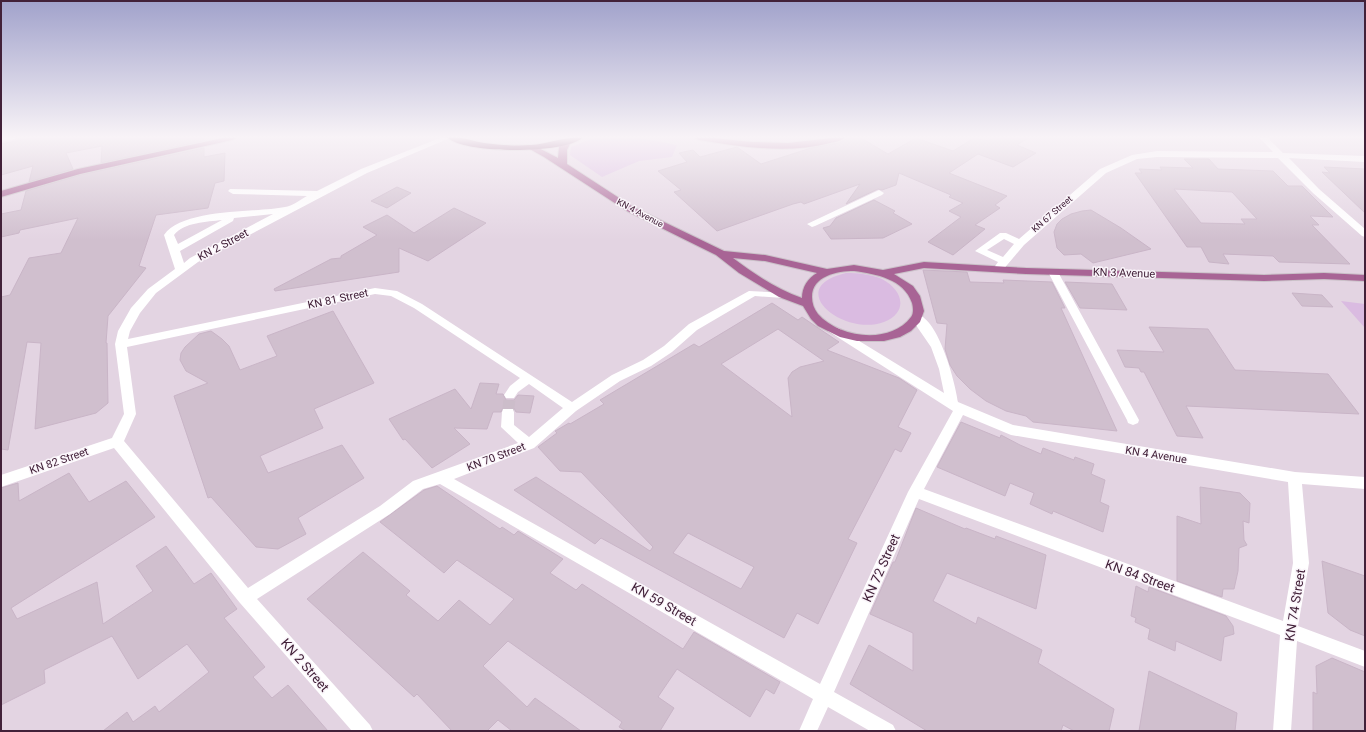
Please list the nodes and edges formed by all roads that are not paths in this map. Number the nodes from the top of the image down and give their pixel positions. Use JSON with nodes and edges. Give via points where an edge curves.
{"nodes":[{"id":1,"x":77,"y":172,"type":"edge"},
{"id":2,"x":364,"y":172,"type":"edge"},
{"id":3,"x":574,"y":172,"type":"edge"},
{"id":4,"x":1102,"y":172,"type":"edge"},
{"id":5,"x":1297,"y":172,"type":"edge"},
{"id":6,"x":233,"y":191,"type":"dead end"},
{"id":7,"x":879,"y":193,"type":"dead end"},
{"id":8,"x":1,"y":194,"type":"edge"},
{"id":9,"x":319,"y":194,"type":"junction"},
{"id":10,"x":287,"y":210,"type":"junction"},
{"id":11,"x":238,"y":214,"type":"junction"},
{"id":12,"x":812,"y":224,"type":"dead end"},
{"id":13,"x":1365,"y":234,"type":"edge"},
{"id":14,"x":1020,"y":242,"type":"junction"},
{"id":15,"x":175,"y":250,"type":"junction"},
{"id":16,"x":720,"y":254,"type":"junction"},
{"id":17,"x":1001,"y":265,"type":"junction"},
{"id":18,"x":180,"y":269,"type":"junction"},
{"id":19,"x":827,"y":272,"type":"junction"},
{"id":20,"x":1053,"y":272,"type":"junction"},
{"id":21,"x":884,"y":273,"type":"junction"},
{"id":22,"x":1365,"y":278,"type":"edge"},
{"id":23,"x":783,"y":295,"type":"junction"},
{"id":24,"x":807,"y":304,"type":"junction"},
{"id":25,"x":917,"y":318,"type":"junction"},
{"id":26,"x":834,"y":331,"type":"junction"},
{"id":27,"x":121,"y":344,"type":"junction"},
{"id":28,"x":529,"y":378,"type":"junction"},
{"id":29,"x":510,"y":395,"type":"tunnel mouth"},
{"id":30,"x":956,"y":406,"type":"junction"},
{"id":31,"x":572,"y":408,"type":"junction"},
{"id":32,"x":508,"y":412,"type":"tunnel mouth"},
{"id":33,"x":1133,"y":420,"type":"dead end"},
{"id":34,"x":117,"y":442,"type":"junction"},
{"id":35,"x":529,"y":444,"type":"junction"},
{"id":36,"x":441,"y":478,"type":"junction"},
{"id":37,"x":1295,"y":478,"type":"junction"},
{"id":38,"x":1,"y":481,"type":"edge"},
{"id":39,"x":1365,"y":483,"type":"edge"},
{"id":40,"x":915,"y":492,"type":"junction"},
{"id":41,"x":246,"y":598,"type":"junction"},
{"id":42,"x":1289,"y":632,"type":"junction"},
{"id":43,"x":1365,"y":659,"type":"edge"},
{"id":44,"x":824,"y":695,"type":"junction"},
{"id":45,"x":364,"y":731,"type":"edge"},
{"id":46,"x":808,"y":731,"type":"edge"},
{"id":47,"x":887,"y":731,"type":"edge"},
{"id":48,"x":1282,"y":731,"type":"edge"}],
"edges":[{"from":1,"to":8,"type":"main road"},
{"from":2,"to":9,"type":"street","name":"KN 2 Street"},
{"from":3,"to":16,"type":"main road","name":"KN 4 Avenue","via":[[630,209]]},
{"from":4,"to":14,"type":"street","name":"KN 67 Street"},
{"from":5,"to":13,"type":"street"},
{"from":6,"to":9,"type":"street"},
{"from":7,"to":12,"type":"street"},
{"from":9,"to":10,"type":"street","name":"KN 2 Street"},
{"from":10,"to":11,"type":"street"},
{"from":10,"to":18,"type":"street","name":"KN 2 Street"},
{"from":11,"to":15,"type":"street"},
{"from":11,"to":15,"type":"street","via":[[186,223],[173,230],[169,235]]},
{"from":14,"to":17,"type":"street","name":"KN 67 Street"},
{"from":14,"to":17,"type":"street","via":[[1003,235],[980,251]]},
{"from":15,"to":18,"type":"street"},
{"from":16,"to":19,"type":"main road","name":"KN 4 Avenue","via":[[765,258]]},
{"from":16,"to":23,"type":"main road","name":"KN 4 Avenue"},
{"from":17,"to":20,"type":"main road","name":"KN 3 Avenue"},
{"from":17,"to":21,"type":"main road","name":"KN 3 Avenue","via":[[924,265]]},
{"from":18,"to":27,"type":"street","name":"KN 2 Street","via":[[152,291],[135,312],[124,332]]},
{"from":19,"to":21,"type":"main road","via":[[854,268]]},
{"from":19,"to":24,"type":"main road","via":[[809,285],[806,294]]},
{"from":20,"to":22,"type":"main road","name":"KN 3 Avenue"},
{"from":20,"to":33,"type":"street"},
{"from":21,"to":25,"type":"main road","via":[[910,289],[917,300]]},
{"from":23,"to":24,"type":"main road","name":"KN 4 Avenue"},
{"from":23,"to":31,"type":"street","name":"KN 70 Street","via":[[752,293],[693,328],[647,363],[616,378]]},
{"from":24,"to":26,"type":"main road","via":[[812,314]]},
{"from":25,"to":26,"type":"main road","via":[[909,328],[894,336],[874,339],[853,337]]},
{"from":25,"to":30,"type":"street","via":[[936,342]]},
{"from":26,"to":30,"type":"street","name":"KN 4 Avenue"},
{"from":27,"to":28,"type":"street","name":"KN 81 Street","via":[[374,291],[393,293],[418,306]]},
{"from":27,"to":34,"type":"street","name":"KN 2 Street","via":[[130,414]]},
{"from":28,"to":29,"type":"street"},
{"from":28,"to":31,"type":"street","name":"KN 81 Street"},
{"from":30,"to":37,"type":"street","name":"KN 4 Avenue","via":[[1011,430]]},
{"from":30,"to":40,"type":"street","name":"KN 72 Street"},
{"from":31,"to":35,"type":"street","name":"KN 70 Street"},
{"from":32,"to":35,"type":"street","via":[[508,427]]},
{"from":34,"to":38,"type":"street","name":"KN 82 Street"},
{"from":34,"to":41,"type":"street","name":"KN 2 Street"},
{"from":35,"to":36,"type":"street","name":"KN 70 Street"},
{"from":36,"to":41,"type":"street","name":"KN 70 Street","via":[[418,485],[385,510]]},
{"from":36,"to":44,"type":"street","name":"KN 59 Street"},
{"from":37,"to":39,"type":"street","name":"KN 4 Avenue"},
{"from":37,"to":42,"type":"street","name":"KN 74 Street","via":[[1301,563]]},
{"from":40,"to":42,"type":"street","name":"KN 84 Street"},
{"from":40,"to":44,"type":"street","name":"KN 72 Street"},
{"from":41,"to":45,"type":"street","name":"KN 2 Street"},
{"from":42,"to":43,"type":"street","name":"KN 84 Street"},
{"from":42,"to":48,"type":"street","name":"KN 74 Street"},
{"from":44,"to":46,"type":"street","name":"KN 72 Street"},
{"from":44,"to":47,"type":"street","name":"KN 59 Street"}]}
